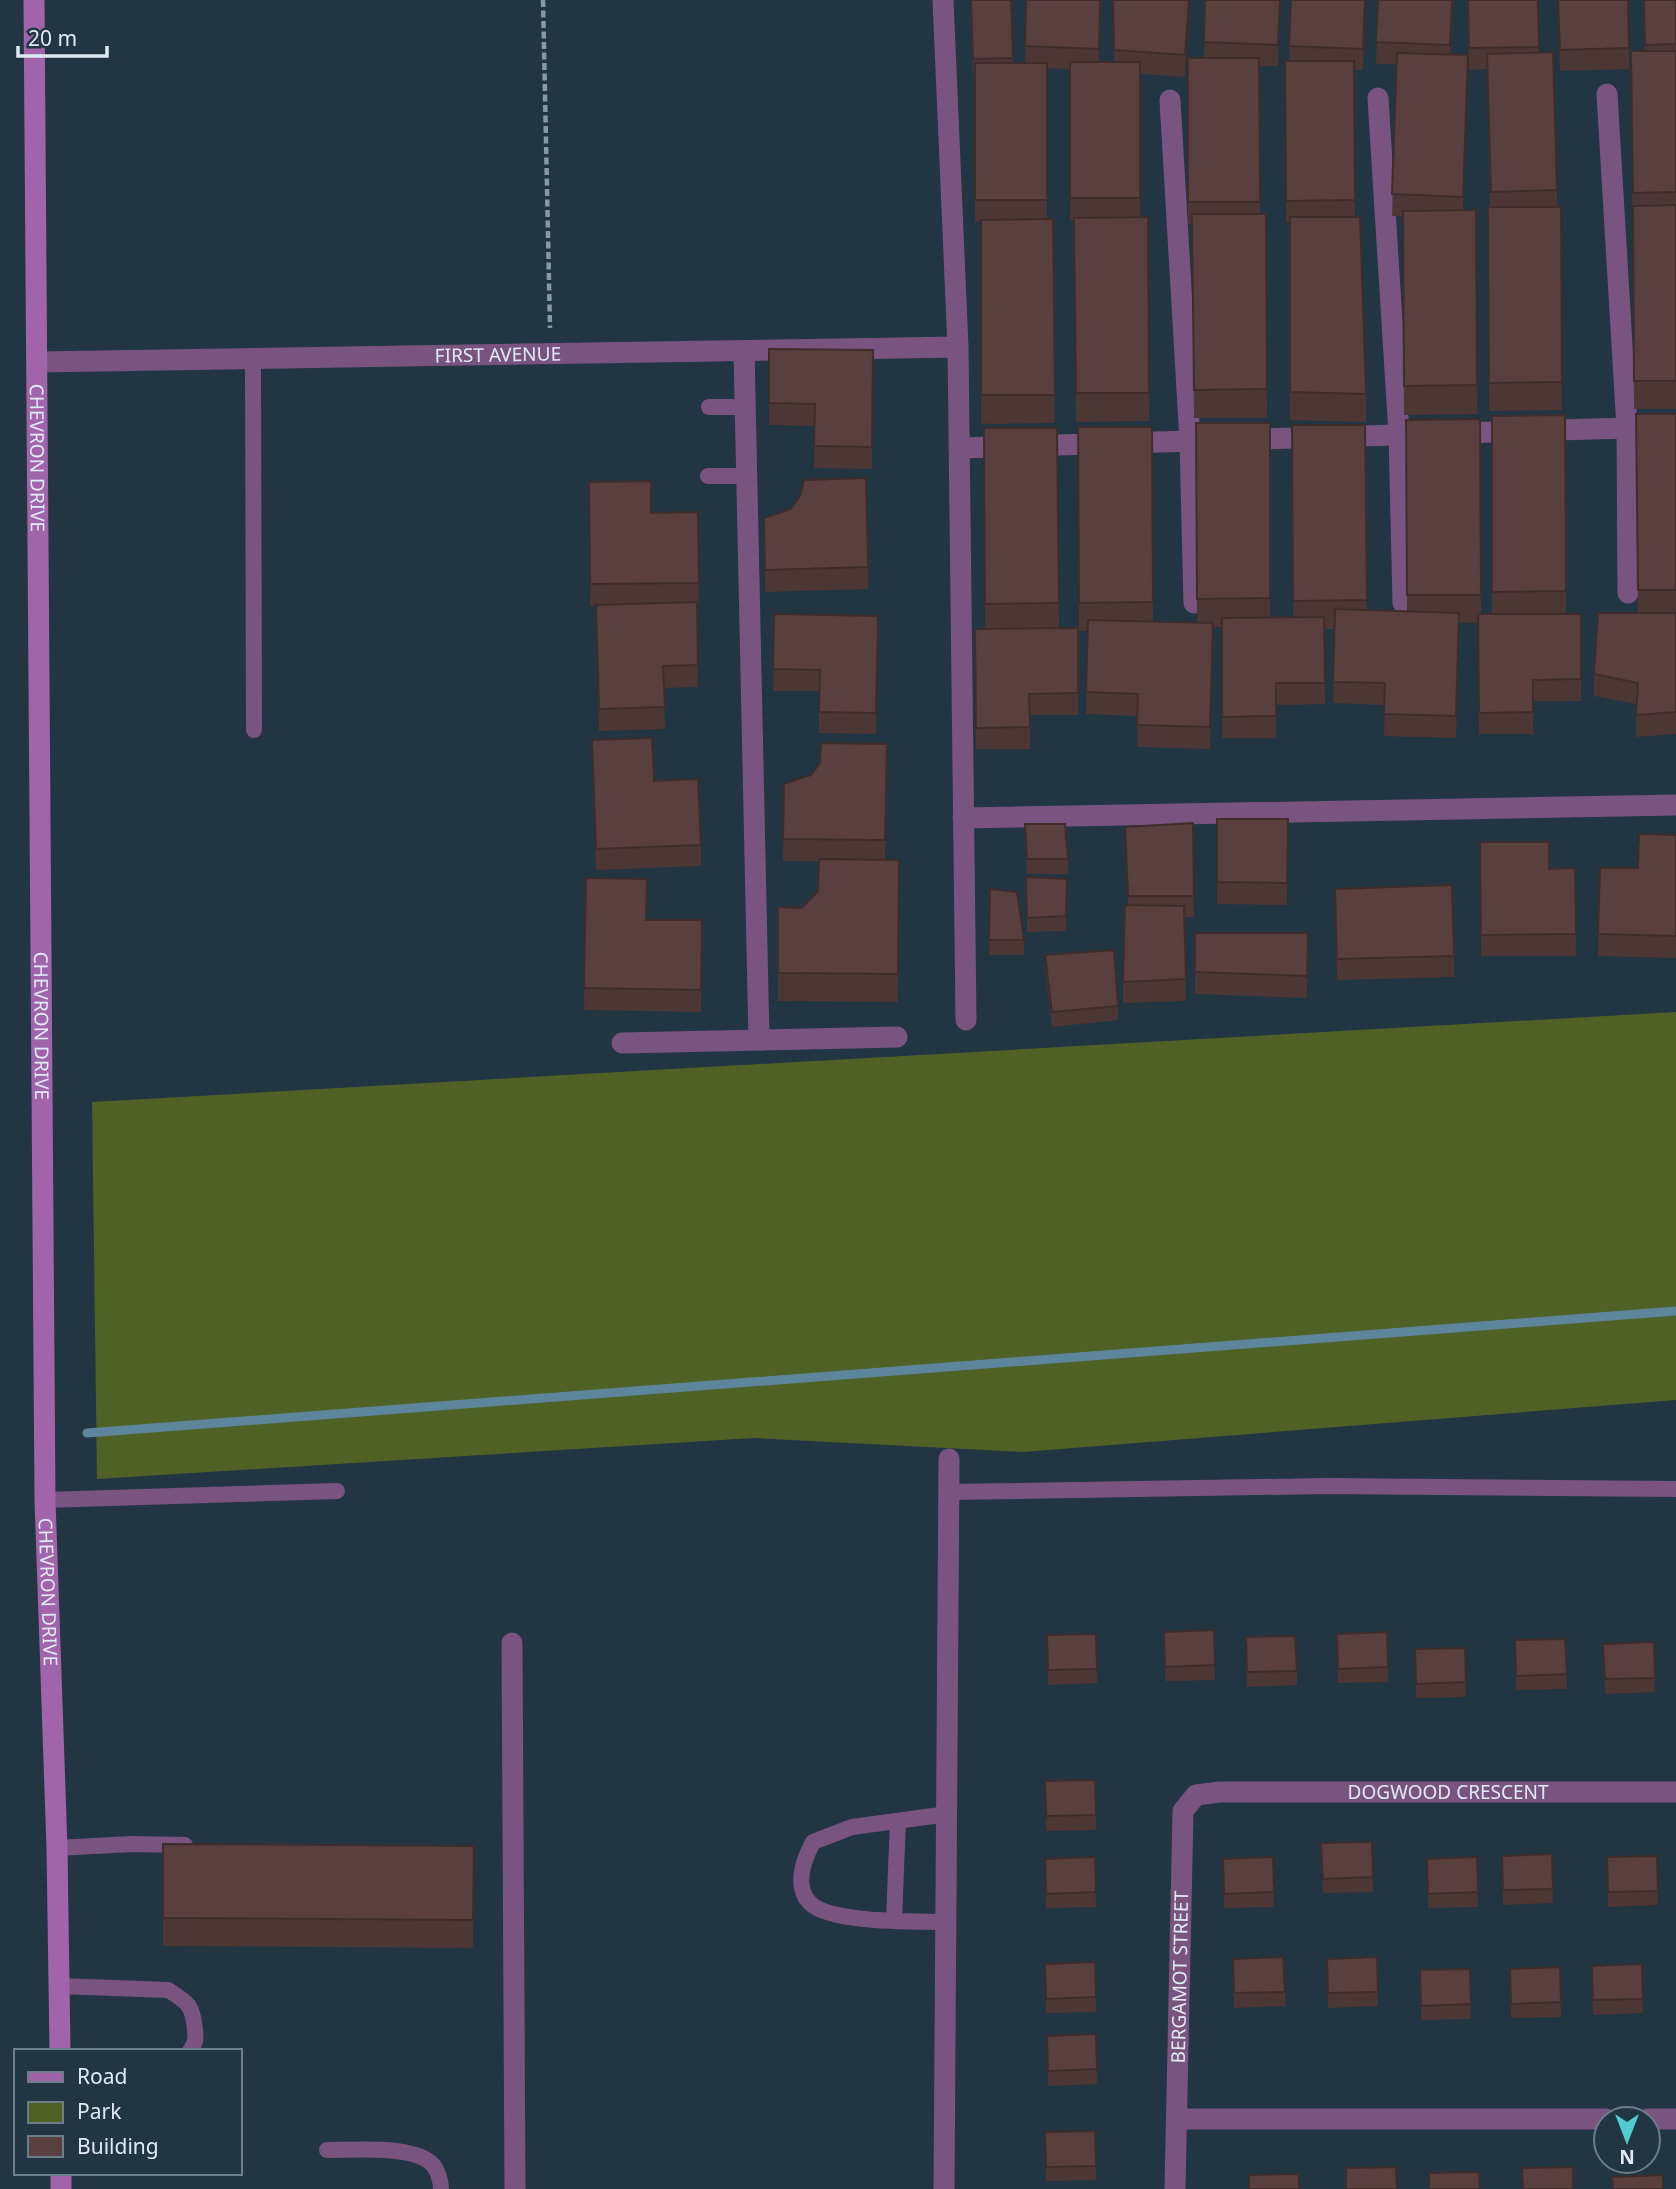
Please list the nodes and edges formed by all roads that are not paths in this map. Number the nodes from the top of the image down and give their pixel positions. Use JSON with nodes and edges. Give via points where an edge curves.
{"nodes":[{"id":1,"x":34,"y":0,"type":"edge"},
{"id":2,"x":943,"y":0,"type":"edge"},
{"id":3,"x":1607,"y":94,"type":"dead end"},
{"id":4,"x":1378,"y":98,"type":"dead end"},
{"id":5,"x":1170,"y":100,"type":"dead end"},
{"id":6,"x":958,"y":347,"type":"junction"},
{"id":7,"x":744,"y":351,"type":"junction"},
{"id":8,"x":253,"y":359,"type":"junction"},
{"id":9,"x":38,"y":362,"type":"junction"},
{"id":10,"x":709,"y":407,"type":"dead end"},
{"id":11,"x":745,"y":407,"type":"junction"},
{"id":12,"x":1627,"y":428,"type":"junction"},
{"id":13,"x":1399,"y":434,"type":"junction"},
{"id":14,"x":1190,"y":441,"type":"junction"},
{"id":15,"x":958,"y":448,"type":"junction"},
{"id":16,"x":708,"y":476,"type":"dead end"},
{"id":17,"x":747,"y":476,"type":"junction"},
{"id":18,"x":1628,"y":593,"type":"dead end"},
{"id":19,"x":1194,"y":603,"type":"edge"},
{"id":20,"x":1403,"y":603,"type":"dead end"},
{"id":21,"x":254,"y":730,"type":"dead end"},
{"id":22,"x":1676,"y":805,"type":"edge"},
{"id":23,"x":963,"y":818,"type":"junction"},
{"id":24,"x":966,"y":1020,"type":"dead end"},
{"id":25,"x":897,"y":1037,"type":"dead end"},
{"id":26,"x":758,"y":1041,"type":"junction"},
{"id":27,"x":622,"y":1043,"type":"dead end"},
{"id":28,"x":949,"y":1460,"type":"dead end"},
{"id":29,"x":1676,"y":1489,"type":"edge"},
{"id":30,"x":337,"y":1491,"type":"dead end"},
{"id":31,"x":949,"y":1492,"type":"junction"},
{"id":32,"x":45,"y":1500,"type":"junction"},
{"id":33,"x":512,"y":1643,"type":"dead end"},
{"id":34,"x":1220,"y":1792,"type":"joint"},
{"id":35,"x":1676,"y":1792,"type":"edge"},
{"id":36,"x":948,"y":1814,"type":"junction"},
{"id":37,"x":898,"y":1821,"type":"junction"},
{"id":38,"x":201,"y":1846,"type":"edge"},
{"id":39,"x":57,"y":1848,"type":"junction"},
{"id":40,"x":894,"y":1920,"type":"junction"},
{"id":41,"x":947,"y":1922,"type":"junction"},
{"id":42,"x":59,"y":1986,"type":"junction"},
{"id":43,"x":60,"y":2049,"type":"edge"},
{"id":44,"x":192,"y":2049,"type":"edge"},
{"id":45,"x":1177,"y":2119,"type":"junction"},
{"id":46,"x":1592,"y":2119,"type":"edge"},
{"id":47,"x":327,"y":2150,"type":"dead end"},
{"id":48,"x":441,"y":2189,"type":"edge"},
{"id":49,"x":515,"y":2189,"type":"edge"},
{"id":50,"x":944,"y":2189,"type":"edge"},
{"id":51,"x":1175,"y":2189,"type":"edge"}],
"edges":[{"from":1,"to":9,"type":"main road","name":"CHEVRON DRIVE"},
{"from":2,"to":6,"type":"street"},
{"from":3,"to":12,"type":"street"},
{"from":4,"to":13,"type":"street"},
{"from":5,"to":14,"type":"street"},
{"from":6,"to":7,"type":"street","name":"FIRST AVENUE"},
{"from":6,"to":15,"type":"street"},
{"from":7,"to":8,"type":"street","name":"FIRST AVENUE"},
{"from":7,"to":11,"type":"street"},
{"from":8,"to":9,"type":"street","name":"FIRST AVENUE"},
{"from":8,"to":21,"type":"lane"},
{"from":9,"to":32,"type":"main road","name":"CHEVRON DRIVE"},
{"from":10,"to":11,"type":"lane"},
{"from":11,"to":17,"type":"street"},
{"from":12,"to":13,"type":"street"},
{"from":12,"to":18,"type":"street"},
{"from":13,"to":14,"type":"street"},
{"from":13,"to":20,"type":"street"},
{"from":14,"to":15,"type":"street"},
{"from":14,"to":19,"type":"street"},
{"from":15,"to":23,"type":"street"},
{"from":16,"to":17,"type":"lane"},
{"from":17,"to":26,"type":"street"},
{"from":22,"to":23,"type":"street"},
{"from":23,"to":24,"type":"street"},
{"from":25,"to":26,"type":"street"},
{"from":26,"to":27,"type":"street"},
{"from":28,"to":31,"type":"street"},
{"from":29,"to":31,"type":"lane","via":[[1326,1486]]},
{"from":30,"to":32,"type":"lane"},
{"from":31,"to":36,"type":"street"},
{"from":32,"to":39,"type":"main road","name":"CHEVRON DRIVE"},
{"from":33,"to":49,"type":"street"},
{"from":34,"to":35,"type":"street","name":"DOGWOOD CRESCENT"},
{"from":34,"to":45,"type":"street","name":"BERGAMOT STREET","via":[[1196,1795],[1184,1811]]},
{"from":36,"to":37,"type":"lane"},
{"from":36,"to":41,"type":"street"},
{"from":37,"to":40,"type":"lane"},
{"from":37,"to":40,"type":"lane","via":[[852,1827],[813,1842],[804,1859],[801,1887],[810,1903],[822,1910],[867,1920]]},
{"from":38,"to":39,"type":"lane"},
{"from":39,"to":42,"type":"main road","name":"CHEVRON DRIVE"},
{"from":40,"to":41,"type":"lane"},
{"from":41,"to":50,"type":"street"},
{"from":42,"to":43,"type":"main road","name":"CHEVRON DRIVE"},
{"from":42,"to":44,"type":"lane","via":[[168,1990],[193,2012],[196,2042]]},
{"from":45,"to":46,"type":"street"},
{"from":45,"to":51,"type":"street","name":"BERGAMOT STREET"},
{"from":47,"to":48,"type":"lane","via":[[383,2150],[418,2156],[433,2164]]}]}
